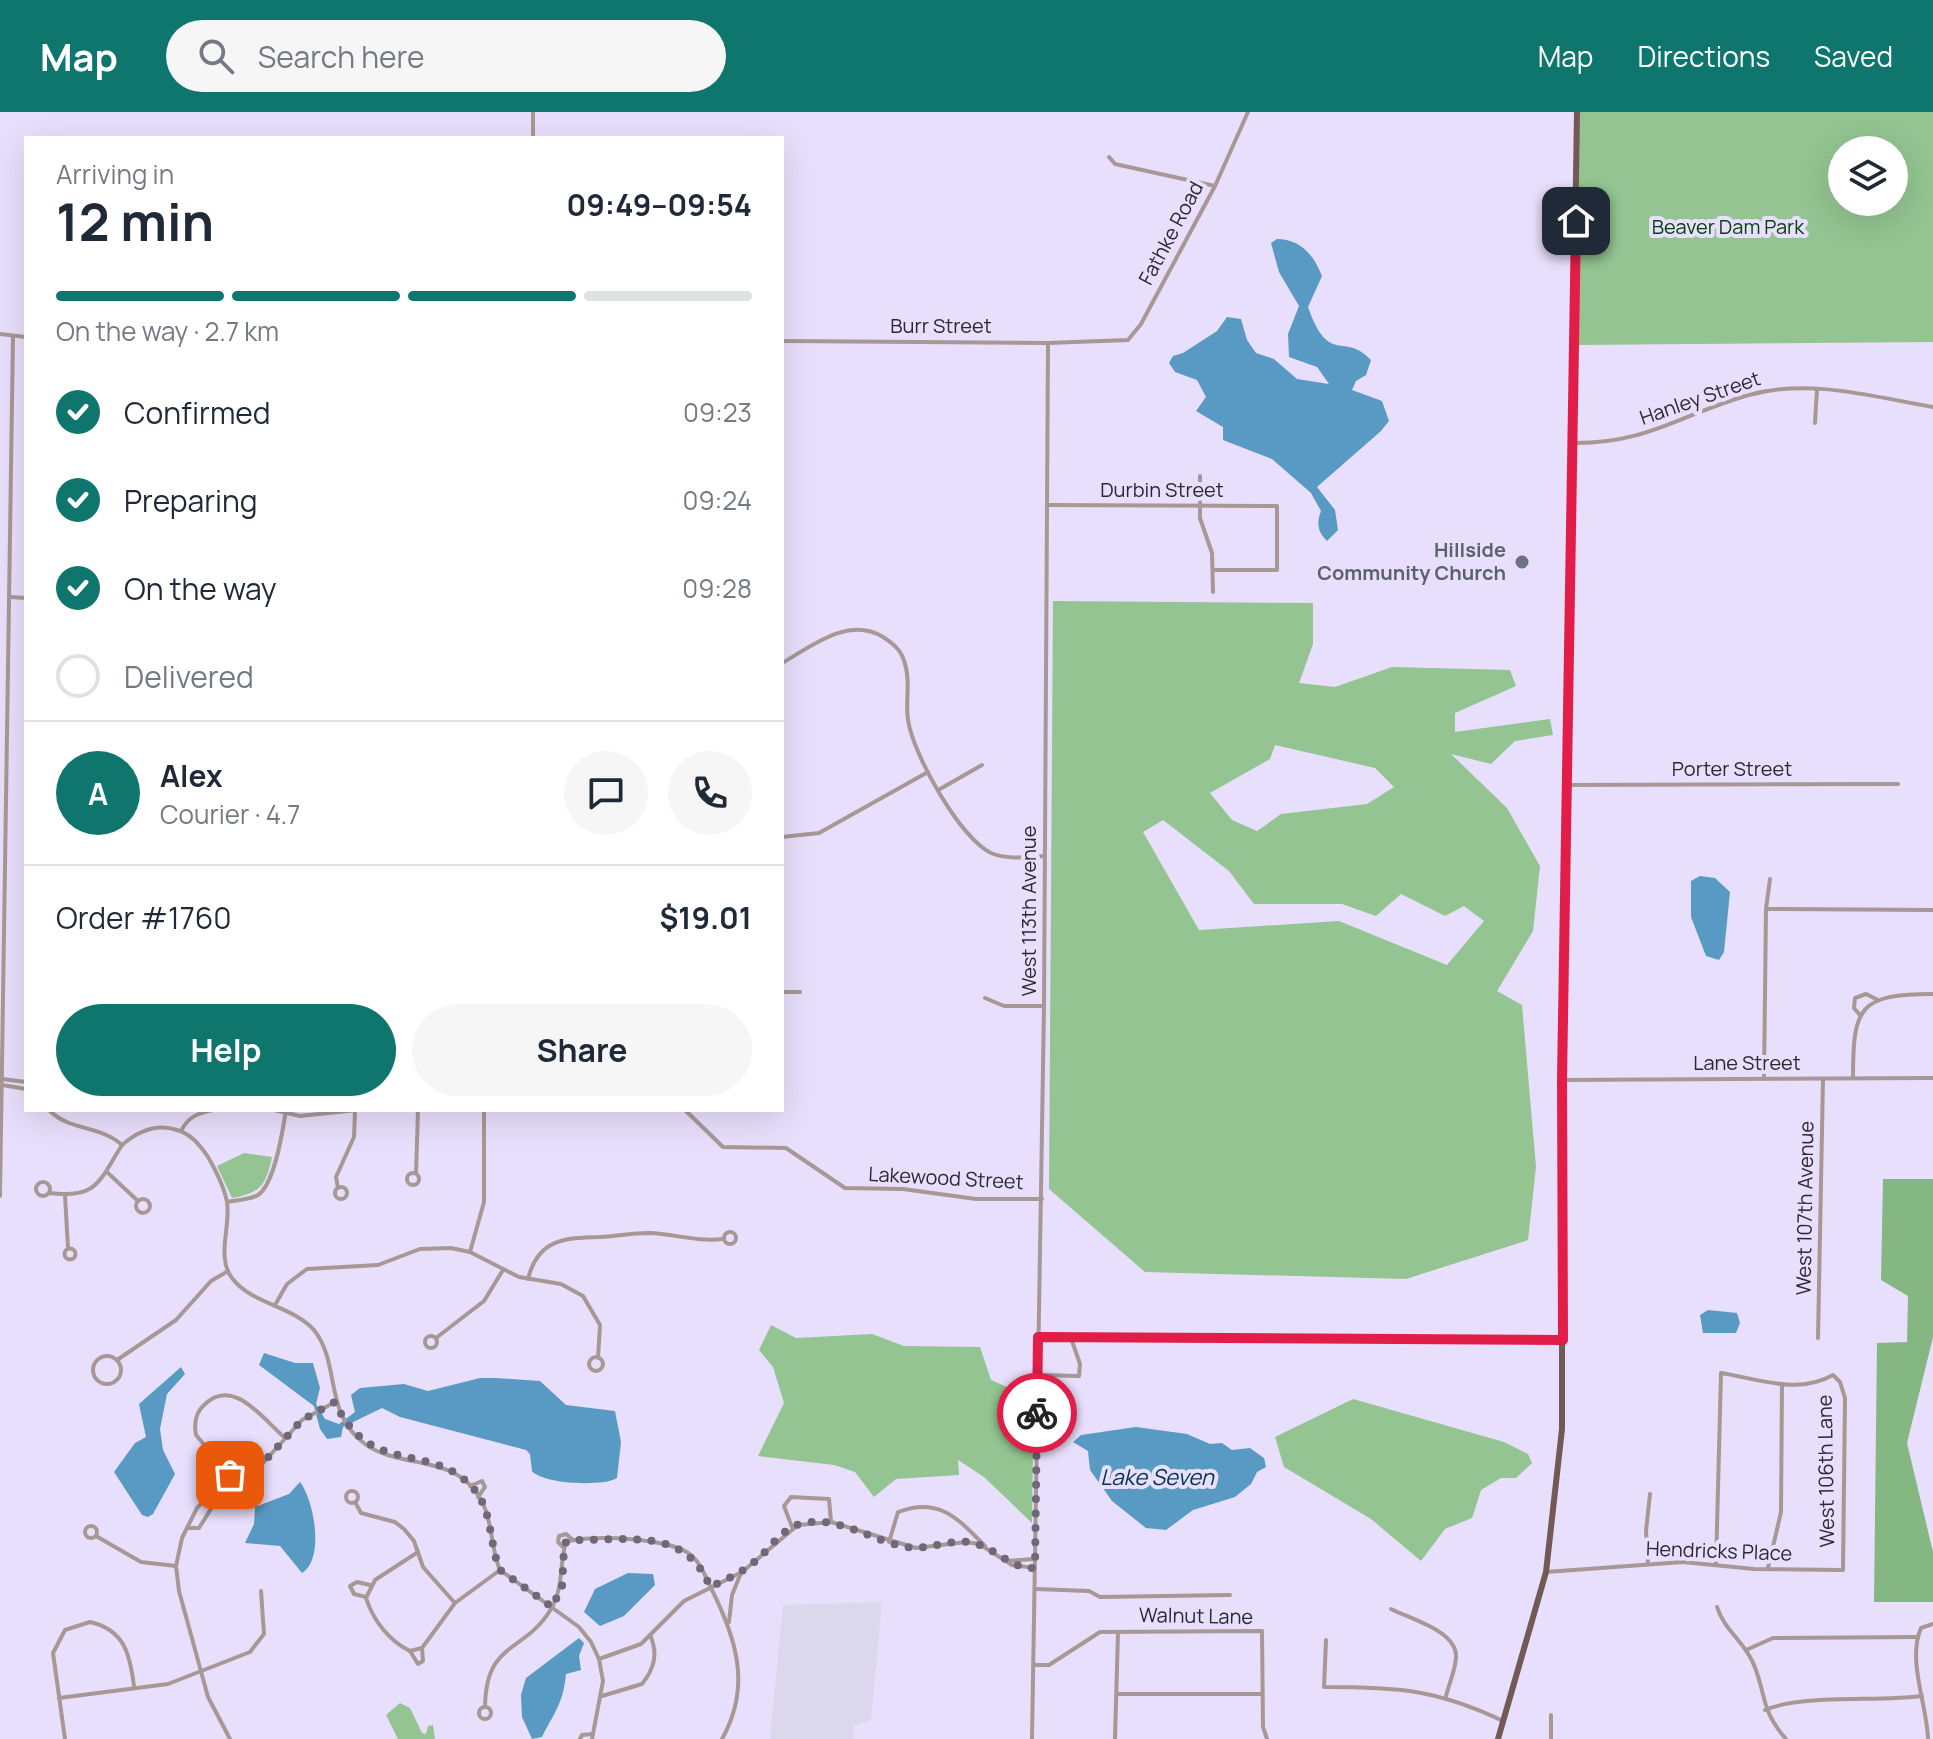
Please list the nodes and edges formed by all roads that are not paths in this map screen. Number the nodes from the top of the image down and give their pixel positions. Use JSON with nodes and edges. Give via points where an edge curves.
{"nodes":[{"id":1,"x":533,"y":112,"type":"edge"},
{"id":2,"x":1248,"y":112,"type":"edge"},
{"id":3,"x":1577,"y":112,"type":"edge"},
{"id":4,"x":533,"y":136,"type":"edge"},
{"id":5,"x":1109,"y":157,"type":"dead end"},
{"id":6,"x":1215,"y":186,"type":"junction"},
{"id":7,"x":0,"y":334,"type":"edge"},
{"id":8,"x":13,"y":337,"type":"junction"},
{"id":9,"x":24,"y":337,"type":"edge"},
{"id":10,"x":784,"y":341,"type":"edge"},
{"id":11,"x":1099,"y":342,"type":"joint"},
{"id":12,"x":1048,"y":343,"type":"junction"},
{"id":13,"x":1817,"y":389,"type":"junction"},
{"id":14,"x":1933,"y":407,"type":"edge"},
{"id":15,"x":1815,"y":423,"type":"dead end"},
{"id":16,"x":1572,"y":443,"type":"junction"},
{"id":17,"x":1200,"y":476,"type":"dead end"},
{"id":18,"x":1048,"y":505,"type":"junction"},
{"id":19,"x":1199,"y":506,"type":"junction"},
{"id":20,"x":1214,"y":570,"type":"junction"},
{"id":21,"x":1213,"y":592,"type":"dead end"},
{"id":22,"x":10,"y":597,"type":"junction"},
{"id":23,"x":24,"y":598,"type":"edge"},
{"id":24,"x":784,"y":662,"type":"edge"},
{"id":25,"x":982,"y":765,"type":"dead end"},
{"id":26,"x":928,"y":772,"type":"junction"},
{"id":27,"x":1898,"y":784,"type":"dead end"},
{"id":28,"x":1566,"y":785,"type":"junction"},
{"id":29,"x":940,"y":789,"type":"junction"},
{"id":30,"x":784,"y":837,"type":"edge"},
{"id":31,"x":1045,"y":856,"type":"junction"},
{"id":32,"x":3,"y":858,"type":"edge"},
{"id":33,"x":1770,"y":879,"type":"dead end"},
{"id":34,"x":1766,"y":909,"type":"junction"},
{"id":35,"x":1933,"y":910,"type":"edge"},
{"id":36,"x":784,"y":992,"type":"edge"},
{"id":37,"x":800,"y":992,"type":"dead end"},
{"id":38,"x":1933,"y":994,"type":"edge"},
{"id":39,"x":985,"y":998,"type":"dead end"},
{"id":40,"x":1878,"y":1000,"type":"junction"},
{"id":41,"x":1044,"y":1006,"type":"junction"},
{"id":42,"x":1860,"y":1016,"type":"junction"},
{"id":43,"x":1764,"y":1078,"type":"junction"},
{"id":44,"x":1853,"y":1078,"type":"junction"},
{"id":45,"x":1933,"y":1078,"type":"edge"},
{"id":46,"x":1823,"y":1079,"type":"junction"},
{"id":47,"x":1562,"y":1080,"type":"junction"},
{"id":48,"x":2,"y":1082,"type":"edge"},
{"id":49,"x":24,"y":1082,"type":"edge"},
{"id":50,"x":24,"y":1088,"type":"edge"},
{"id":51,"x":52,"y":1112,"type":"edge"},
{"id":52,"x":205,"y":1112,"type":"edge"},
{"id":53,"x":286,"y":1112,"type":"edge"},
{"id":54,"x":292,"y":1112,"type":"edge"},
{"id":55,"x":343,"y":1112,"type":"edge"},
{"id":56,"x":356,"y":1112,"type":"edge"},
{"id":57,"x":418,"y":1112,"type":"edge"},
{"id":58,"x":484,"y":1112,"type":"edge"},
{"id":59,"x":687,"y":1112,"type":"edge"},
{"id":60,"x":181,"y":1131,"type":"junction"},
{"id":61,"x":122,"y":1145,"type":"junction"},
{"id":62,"x":108,"y":1173,"type":"junction"},
{"id":63,"x":416,"y":1173,"type":"dead end"},
{"id":64,"x":338,"y":1188,"type":"dead end"},
{"id":65,"x":49,"y":1193,"type":"dead end"},
{"id":66,"x":65,"y":1195,"type":"junction"},
{"id":67,"x":0,"y":1196,"type":"edge"},
{"id":68,"x":1042,"y":1199,"type":"junction"},
{"id":69,"x":138,"y":1201,"type":"dead end"},
{"id":70,"x":227,"y":1202,"type":"junction"},
{"id":71,"x":723,"y":1239,"type":"dead end"},
{"id":72,"x":68,"y":1248,"type":"dead end"},
{"id":73,"x":470,"y":1252,"type":"junction"},
{"id":74,"x":503,"y":1270,"type":"junction"},
{"id":75,"x":228,"y":1271,"type":"junction"},
{"id":76,"x":528,"y":1279,"type":"junction"},
{"id":77,"x":275,"y":1305,"type":"junction"},
{"id":78,"x":1038,"y":1337,"type":"junction"},
{"id":79,"x":436,"y":1338,"type":"dead end"},
{"id":80,"x":1071,"y":1338,"type":"junction"},
{"id":81,"x":1818,"y":1338,"type":"dead end"},
{"id":82,"x":1563,"y":1340,"type":"junction"},
{"id":83,"x":598,"y":1358,"type":"dead end"},
{"id":84,"x":117,"y":1360,"type":"junction"},
{"id":85,"x":1038,"y":1375,"type":"junction"},
{"id":86,"x":1782,"y":1384,"type":"junction"},
{"id":87,"x":335,"y":1402,"type":"junction"},
{"id":88,"x":284,"y":1437,"type":"junction"},
{"id":89,"x":230,"y":1475,"type":"junction"},
{"id":90,"x":470,"y":1486,"type":"junction"},
{"id":91,"x":214,"y":1488,"type":"junction"},
{"id":92,"x":1650,"y":1494,"type":"dead end"},
{"id":93,"x":478,"y":1497,"type":"junction"},
{"id":94,"x":355,"y":1502,"type":"dead end"},
{"id":95,"x":831,"y":1522,"type":"junction"},
{"id":96,"x":966,"y":1526,"type":"junction"},
{"id":97,"x":792,"y":1527,"type":"junction"},
{"id":98,"x":187,"y":1528,"type":"junction"},
{"id":99,"x":96,"y":1536,"type":"dead end"},
{"id":100,"x":573,"y":1540,"type":"junction"},
{"id":101,"x":889,"y":1542,"type":"junction"},
{"id":102,"x":966,"y":1542,"type":"junction"},
{"id":103,"x":565,"y":1545,"type":"junction"},
{"id":104,"x":989,"y":1551,"type":"junction"},
{"id":105,"x":418,"y":1552,"type":"junction"},
{"id":106,"x":1035,"y":1559,"type":"junction"},
{"id":107,"x":1004,"y":1562,"type":"junction"},
{"id":108,"x":1648,"y":1563,"type":"junction"},
{"id":109,"x":1716,"y":1565,"type":"junction"},
{"id":110,"x":176,"y":1566,"type":"junction"},
{"id":111,"x":1035,"y":1568,"type":"junction"},
{"id":112,"x":1768,"y":1568,"type":"junction"},
{"id":113,"x":500,"y":1570,"type":"junction"},
{"id":114,"x":1843,"y":1570,"type":"joint"},
{"id":115,"x":742,"y":1572,"type":"junction"},
{"id":116,"x":1546,"y":1572,"type":"junction"},
{"id":117,"x":370,"y":1585,"type":"junction"},
{"id":118,"x":710,"y":1587,"type":"junction"},
{"id":119,"x":1035,"y":1589,"type":"junction"},
{"id":120,"x":261,"y":1591,"type":"dead end"},
{"id":121,"x":1230,"y":1595,"type":"dead end"},
{"id":122,"x":366,"y":1598,"type":"junction"},
{"id":123,"x":455,"y":1603,"type":"junction"},
{"id":124,"x":552,"y":1607,"type":"junction"},
{"id":125,"x":1717,"y":1607,"type":"dead end"},
{"id":126,"x":1391,"y":1609,"type":"dead end"},
{"id":127,"x":1933,"y":1624,"type":"edge"},
{"id":128,"x":728,"y":1625,"type":"junction"},
{"id":129,"x":1118,"y":1632,"type":"junction"},
{"id":130,"x":651,"y":1636,"type":"junction"},
{"id":131,"x":1918,"y":1637,"type":"junction"},
{"id":132,"x":1326,"y":1640,"type":"dead end"},
{"id":133,"x":422,"y":1648,"type":"junction"},
{"id":134,"x":1746,"y":1650,"type":"junction"},
{"id":135,"x":413,"y":1652,"type":"junction"},
{"id":136,"x":599,"y":1659,"type":"junction"},
{"id":137,"x":1033,"y":1665,"type":"junction"},
{"id":138,"x":203,"y":1671,"type":"junction"},
{"id":139,"x":134,"y":1686,"type":"junction"},
{"id":140,"x":1117,"y":1694,"type":"junction"},
{"id":141,"x":1262,"y":1694,"type":"junction"},
{"id":142,"x":602,"y":1696,"type":"junction"},
{"id":143,"x":1922,"y":1696,"type":"junction"},
{"id":144,"x":1446,"y":1697,"type":"junction"},
{"id":145,"x":59,"y":1698,"type":"junction"},
{"id":146,"x":485,"y":1707,"type":"dead end"},
{"id":147,"x":1765,"y":1710,"type":"junction"},
{"id":148,"x":1551,"y":1715,"type":"dead end"},
{"id":149,"x":1503,"y":1721,"type":"junction"},
{"id":150,"x":593,"y":1736,"type":"edge"},
{"id":151,"x":1929,"y":1736,"type":"edge"},
{"id":152,"x":65,"y":1739,"type":"edge"},
{"id":153,"x":230,"y":1739,"type":"edge"},
{"id":154,"x":580,"y":1739,"type":"edge"},
{"id":155,"x":722,"y":1739,"type":"edge"},
{"id":156,"x":1032,"y":1739,"type":"edge"},
{"id":157,"x":1115,"y":1739,"type":"edge"},
{"id":158,"x":1267,"y":1739,"type":"edge"},
{"id":159,"x":1498,"y":1739,"type":"edge"},
{"id":160,"x":1551,"y":1739,"type":"edge"},
{"id":161,"x":1786,"y":1739,"type":"edge"}],
"edges":[{"from":1,"to":4,"type":"street"},
{"from":2,"to":6,"type":"street","name":"Fathke Road"},
{"from":3,"to":16,"type":"main road"},
{"from":5,"to":6,"type":"street","via":[[1115,164]]},
{"from":6,"to":11,"type":"street","name":"Fathke Road","via":[[1136,331],[1128,340]]},
{"from":7,"to":8,"type":"street"},
{"from":8,"to":9,"type":"street"},
{"from":8,"to":22,"type":"street"},
{"from":10,"to":12,"type":"street","name":"Burr Street"},
{"from":11,"to":12,"type":"street","name":"Burr Street"},
{"from":12,"to":18,"type":"street","name":"West 113th Avenue"},
{"from":13,"to":14,"type":"street","name":"Hanley Street"},
{"from":13,"to":15,"type":"street"},
{"from":13,"to":16,"type":"street","name":"Hanley Street","via":[[1757,393],[1644,436]]},
{"from":16,"to":28,"type":"main road"},
{"from":17,"to":19,"type":"street"},
{"from":18,"to":19,"type":"street","name":"Durbin Street"},
{"from":18,"to":31,"type":"street","name":"West 113th Avenue"},
{"from":19,"to":20,"type":"street"},
{"from":19,"to":20,"type":"street","name":"Durbin Street","via":[[1277,506],[1277,570]]},
{"from":20,"to":21,"type":"street"},
{"from":22,"to":23,"type":"street"},
{"from":22,"to":32,"type":"street"},
{"from":24,"to":26,"type":"street","via":[[845,629],[879,634],[893,643],[905,664],[908,719]]},
{"from":25,"to":29,"type":"street"},
{"from":26,"to":29,"type":"street"},
{"from":26,"to":30,"type":"street","via":[[819,833]]},
{"from":27,"to":28,"type":"street","name":"Porter Street"},
{"from":28,"to":47,"type":"main road"},
{"from":29,"to":31,"type":"street","via":[[960,825],[992,854]]},
{"from":31,"to":41,"type":"street","name":"West 113th Avenue"},
{"from":32,"to":48,"type":"street"},
{"from":33,"to":34,"type":"street"},
{"from":34,"to":35,"type":"street"},
{"from":34,"to":43,"type":"street"},
{"from":36,"to":37,"type":"street"},
{"from":38,"to":40,"type":"street","via":[[1895,994]]},
{"from":39,"to":41,"type":"street","via":[[1004,1006]]},
{"from":40,"to":42,"type":"street"},
{"from":40,"to":42,"type":"street","via":[[1866,994],[1855,998]]},
{"from":41,"to":68,"type":"street","name":"West 113th Avenue"},
{"from":42,"to":44,"type":"street"},
{"from":43,"to":46,"type":"street","name":"Lane Street"},
{"from":43,"to":47,"type":"street","name":"Lane Street"},
{"from":44,"to":45,"type":"street","name":"Lane Street"},
{"from":44,"to":46,"type":"street","name":"Lane Street"},
{"from":46,"to":81,"type":"street","name":"West 107th Avenue"},
{"from":47,"to":82,"type":"main road"},
{"from":48,"to":49,"type":"street"},
{"from":48,"to":50,"type":"street"},
{"from":48,"to":67,"type":"street"},
{"from":51,"to":61,"type":"street"},
{"from":52,"to":60,"type":"street","via":[[185,1122]]},
{"from":53,"to":70,"type":"street","via":[[264,1190],[256,1197]]},
{"from":54,"to":55,"type":"street"},
{"from":56,"to":64,"type":"street","via":[[354,1137],[336,1177]]},
{"from":57,"to":63,"type":"street"},
{"from":58,"to":73,"type":"street","via":[[484,1202]]},
{"from":59,"to":68,"type":"street","name":"Lakewood Street","via":[[723,1147],[786,1148],[845,1188]]},
{"from":60,"to":61,"type":"street","via":[[155,1127]]},
{"from":60,"to":70,"type":"street","via":[[205,1153]]},
{"from":61,"to":62,"type":"street"},
{"from":62,"to":66,"type":"street","via":[[87,1190]]},
{"from":62,"to":69,"type":"street"},
{"from":65,"to":66,"type":"street"},
{"from":66,"to":72,"type":"street"},
{"from":68,"to":78,"type":"street","name":"West 113th Avenue"},
{"from":70,"to":75,"type":"street"},
{"from":71,"to":76,"type":"street","via":[[689,1241],[654,1233],[572,1236],[548,1244]]},
{"from":73,"to":74,"type":"street"},
{"from":73,"to":77,"type":"street","via":[[428,1247],[378,1265],[307,1269],[292,1278]]},
{"from":74,"to":76,"type":"street"},
{"from":74,"to":79,"type":"street","via":[[484,1301]]},
{"from":75,"to":77,"type":"street","via":[[242,1287]]},
{"from":75,"to":84,"type":"street","via":[[211,1281],[176,1320]]},
{"from":76,"to":83,"type":"street","via":[[561,1284],[583,1296],[600,1325]]},
{"from":77,"to":87,"type":"street","via":[[319,1339]]},
{"from":78,"to":80,"type":"street"},
{"from":78,"to":85,"type":"street","name":"West 113th Avenue"},
{"from":80,"to":82,"type":"street"},
{"from":80,"to":85,"type":"street","via":[[1079,1376]]},
{"from":82,"to":116,"type":"main road","via":[[1560,1465]]},
{"from":84,"to":84,"type":"street","via":[[100,1358],[93,1370],[96,1379],[116,1381],[121,1368]]},
{"from":85,"to":106,"type":"street","name":"West 113th Avenue"},
{"from":86,"to":109,"type":"street","via":[[1721,1373]]},
{"from":86,"to":112,"type":"street","via":[[1781,1512]]},
{"from":86,"to":114,"type":"street","name":"West 106th Lane","via":[[1816,1385],[1833,1375],[1840,1382],[1845,1398]]},
{"from":87,"to":88,"type":"street"},
{"from":87,"to":90,"type":"street","via":[[363,1443],[439,1465]]},
{"from":88,"to":89,"type":"street","via":[[262,1464]]},
{"from":88,"to":89,"type":"street","via":[[244,1400],[224,1395],[208,1401],[197,1415],[196,1435]]},
{"from":89,"to":91,"type":"street"},
{"from":90,"to":93,"type":"street"},
{"from":90,"to":93,"type":"street","via":[[482,1481],[485,1487]]},
{"from":91,"to":98,"type":"street"},
{"from":91,"to":98,"type":"street","via":[[219,1499],[199,1528]]},
{"from":92,"to":108,"type":"street"},
{"from":93,"to":113,"type":"street"},
{"from":94,"to":105,"type":"street","via":[[361,1513],[404,1529]]},
{"from":95,"to":97,"type":"street"},
{"from":95,"to":97,"type":"street","via":[[829,1499],[791,1497],[784,1506]]},
{"from":95,"to":101,"type":"street"},
{"from":96,"to":101,"type":"street","via":[[947,1510],[905,1510],[898,1512]]},
{"from":96,"to":102,"type":"street"},
{"from":96,"to":104,"type":"street"},
{"from":97,"to":115,"type":"street"},
{"from":98,"to":110,"type":"street"},
{"from":99,"to":110,"type":"street","via":[[141,1562]]},
{"from":100,"to":103,"type":"street"},
{"from":100,"to":103,"type":"street","via":[[559,1536],[558,1542]]},
{"from":100,"to":118,"type":"street","via":[[672,1544],[691,1555]]},
{"from":101,"to":102,"type":"street","via":[[927,1549]]},
{"from":102,"to":104,"type":"street"},
{"from":103,"to":124,"type":"street","via":[[562,1587]]},
{"from":104,"to":107,"type":"street"},
{"from":105,"to":117,"type":"street"},
{"from":105,"to":123,"type":"street","via":[[423,1567]]},
{"from":106,"to":107,"type":"street"},
{"from":106,"to":111,"type":"street","name":"West 113th Avenue"},
{"from":107,"to":111,"type":"street"},
{"from":108,"to":109,"type":"street","name":"Hendricks Place"},
{"from":108,"to":116,"type":"street","name":"Hendricks Place"},
{"from":109,"to":112,"type":"street","name":"Hendricks Place"},
{"from":110,"to":138,"type":"street"},
{"from":111,"to":119,"type":"street","name":"West 113th Avenue"},
{"from":112,"to":114,"type":"street","name":"Hendricks Place"},
{"from":113,"to":123,"type":"street"},
{"from":113,"to":124,"type":"street"},
{"from":115,"to":118,"type":"street"},
{"from":115,"to":128,"type":"street"},
{"from":116,"to":149,"type":"main road"},
{"from":117,"to":122,"type":"street"},
{"from":117,"to":122,"type":"street","via":[[350,1586]]},
{"from":118,"to":128,"type":"street"},
{"from":118,"to":130,"type":"street","via":[[684,1601]]},
{"from":119,"to":121,"type":"street","via":[[1089,1591],[1100,1597]]},
{"from":119,"to":137,"type":"street","name":"West 113th Avenue"},
{"from":120,"to":138,"type":"street","via":[[262,1640],[250,1652]]},
{"from":122,"to":135,"type":"street","via":[[393,1641]]},
{"from":123,"to":133,"type":"street"},
{"from":124,"to":136,"type":"street","via":[[579,1627]]},
{"from":124,"to":146,"type":"street","via":[[529,1636],[503,1650],[492,1666]]},
{"from":125,"to":134,"type":"street","via":[[1720,1619]]},
{"from":126,"to":144,"type":"street","via":[[1452,1644],[1456,1657]]},
{"from":127,"to":131,"type":"street","via":[[1921,1628]]},
{"from":128,"to":155,"type":"street","via":[[740,1682],[737,1705]]},
{"from":129,"to":137,"type":"street","name":"Walnut Lane","via":[[1100,1632],[1049,1665]]},
{"from":129,"to":140,"type":"street"},
{"from":129,"to":141,"type":"street","name":"Walnut Lane","via":[[1262,1631]]},
{"from":130,"to":136,"type":"street"},
{"from":130,"to":142,"type":"street","via":[[656,1649],[650,1675],[628,1691]]},
{"from":131,"to":134,"type":"street","via":[[1773,1638]]},
{"from":131,"to":143,"type":"street"},
{"from":132,"to":144,"type":"street","via":[[1324,1687],[1408,1688]]},
{"from":133,"to":135,"type":"street"},
{"from":133,"to":135,"type":"street","via":[[423,1661],[418,1664]]},
{"from":134,"to":147,"type":"street"},
{"from":136,"to":142,"type":"street"},
{"from":137,"to":156,"type":"street","name":"West 113th Avenue"},
{"from":138,"to":139,"type":"street","via":[[168,1684]]},
{"from":138,"to":153,"type":"street","via":[[214,1713]]},
{"from":139,"to":145,"type":"street"},
{"from":139,"to":145,"type":"street","via":[[126,1644],[101,1626],[81,1622],[65,1630],[55,1644]]},
{"from":140,"to":141,"type":"street"},
{"from":140,"to":157,"type":"street"},
{"from":141,"to":158,"type":"street","name":"Walnut Lane"},
{"from":142,"to":150,"type":"street"},
{"from":143,"to":147,"type":"street","via":[[1786,1703]]},
{"from":143,"to":151,"type":"street"},
{"from":144,"to":149,"type":"street"},
{"from":145,"to":152,"type":"street"},
{"from":147,"to":161,"type":"street"},
{"from":148,"to":160,"type":"street"},
{"from":149,"to":159,"type":"main road"},
{"from":150,"to":154,"type":"street"}]}
